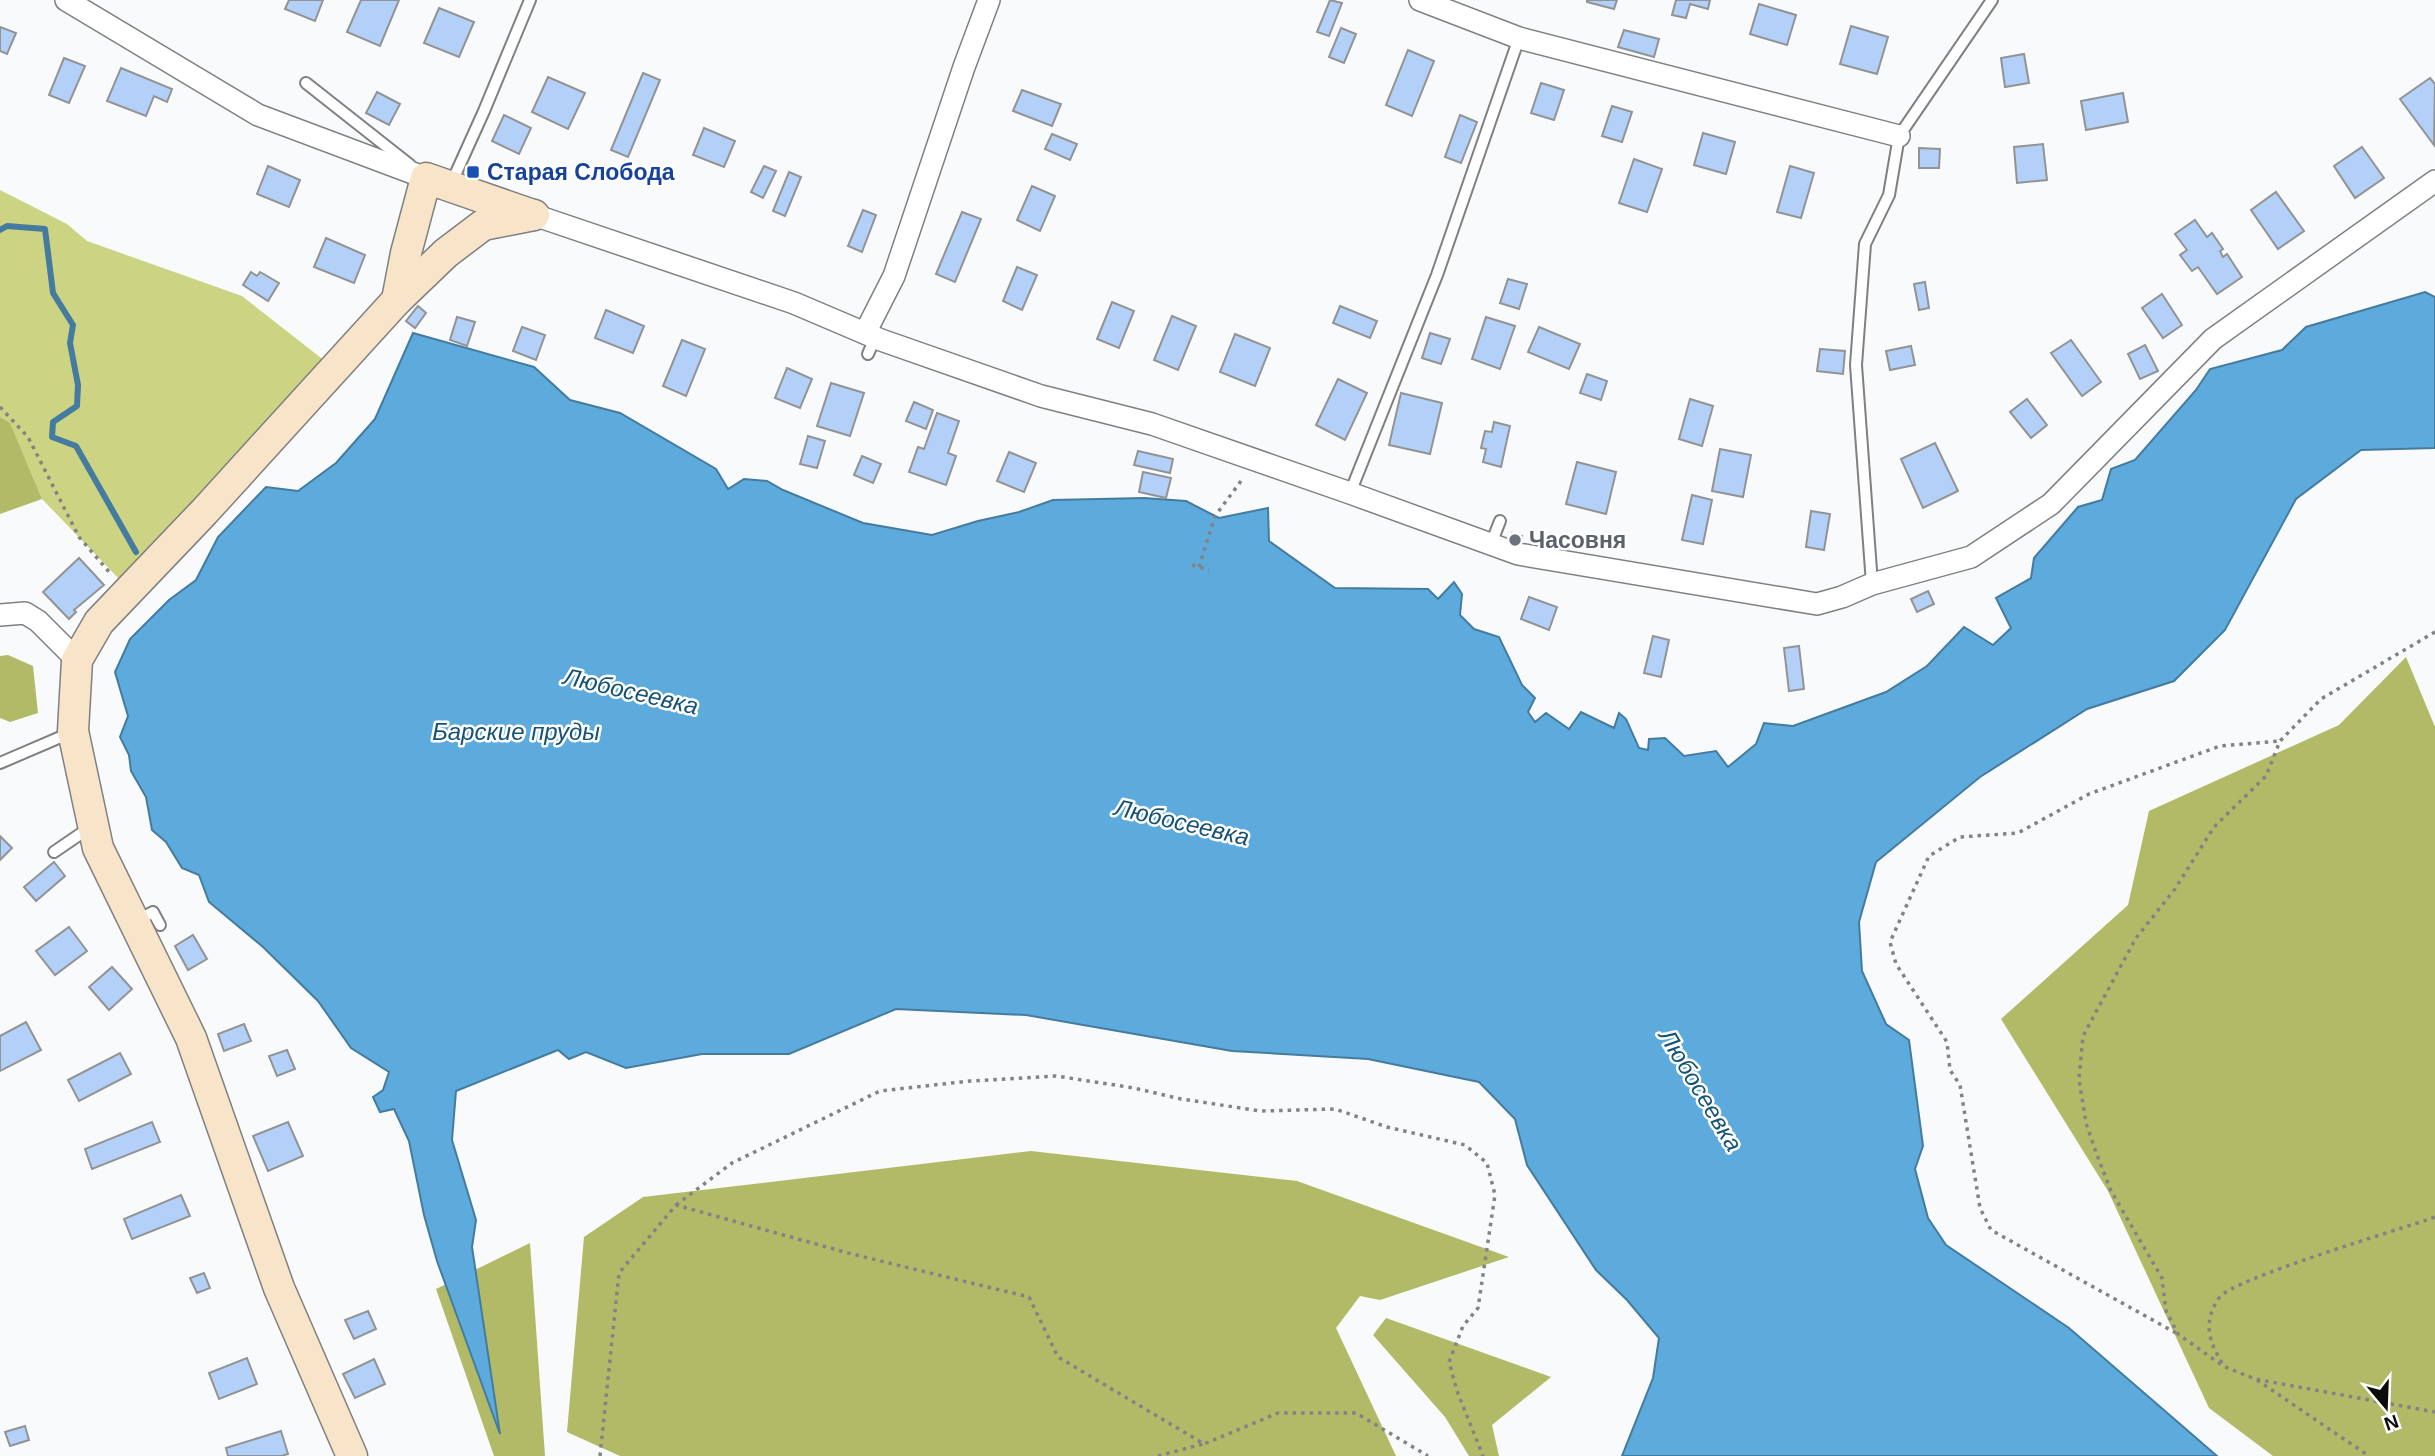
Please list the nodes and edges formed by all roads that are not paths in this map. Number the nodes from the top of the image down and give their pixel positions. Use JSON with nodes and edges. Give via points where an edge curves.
{"nodes":[{"id":1,"x":66,"y":0,"type":"edge"},
{"id":2,"x":530,"y":0,"type":"edge"},
{"id":3,"x":989,"y":0,"type":"edge"},
{"id":4,"x":1420,"y":0,"type":"edge"},
{"id":5,"x":1992,"y":0,"type":"edge"},
{"id":6,"x":1519,"y":38,"type":"junction"},
{"id":7,"x":306,"y":83,"type":"dead end"},
{"id":8,"x":1899,"y":136,"type":"junction"},
{"id":9,"x":438,"y":181,"type":"junction"},
{"id":10,"x":2435,"y":181,"type":"edge"},
{"id":11,"x":479,"y":196,"type":"junction"},
{"id":12,"x":534,"y":215,"type":"junction"},
{"id":13,"x":484,"y":225,"type":"junction"},
{"id":14,"x":397,"y":300,"type":"junction"},
{"id":15,"x":869,"y":342,"type":"junction"},
{"id":16,"x":1350,"y":493,"type":"junction"},
{"id":17,"x":1500,"y":521,"type":"dead end"},
{"id":18,"x":1491,"y":544,"type":"junction"},
{"id":19,"x":1872,"y":584,"type":"junction"},
{"id":20,"x":0,"y":615,"type":"edge"},
{"id":21,"x":77,"y":660,"type":"junction"},
{"id":22,"x":73,"y":732,"type":"junction"},
{"id":23,"x":0,"y":763,"type":"edge"},
{"id":24,"x":93,"y":825,"type":"junction"},
{"id":25,"x":54,"y":852,"type":"dead end"},
{"id":26,"x":352,"y":1456,"type":"edge"}],
"edges":[{"from":1,"to":9,"type":"street","via":[[258,115]]},
{"from":2,"to":9,"type":"lane","via":[[484,111]]},
{"from":3,"to":15,"type":"street"},
{"from":4,"to":6,"type":"street"},
{"from":5,"to":8,"type":"lane"},
{"from":6,"to":8,"type":"street"},
{"from":6,"to":16,"type":"lane","via":[[1437,275]]},
{"from":7,"to":9,"type":"lane"},
{"from":8,"to":19,"type":"lane","via":[[1889,195],[1865,244],[1856,365]]},
{"from":9,"to":11,"type":"street"},
{"from":9,"to":14,"type":"street","via":[[406,253]]},
{"from":10,"to":19,"type":"street","via":[[2213,340],[2051,504],[1971,556]]},
{"from":11,"to":12,"type":"street"},
{"from":11,"to":13,"type":"street"},
{"from":12,"to":13,"type":"street"},
{"from":12,"to":15,"type":"street","via":[[794,303]]},
{"from":13,"to":14,"type":"street","via":[[446,253]]},
{"from":14,"to":21,"type":"street","via":[[99,622]]},
{"from":15,"to":16,"type":"street","via":[[1041,396],[1152,424]]},
{"from":16,"to":18,"type":"street"},
{"from":17,"to":18,"type":"lane"},
{"from":18,"to":19,"type":"street","via":[[1518,554],[1817,604]]},
{"from":20,"to":21,"type":"street","via":[[25,613]]},
{"from":21,"to":22,"type":"street"},
{"from":22,"to":23,"type":"lane"},
{"from":22,"to":24,"type":"street"},
{"from":24,"to":25,"type":"lane"},
{"from":24,"to":26,"type":"street","via":[[98,848],[147,923],[279,1288]]}]}
